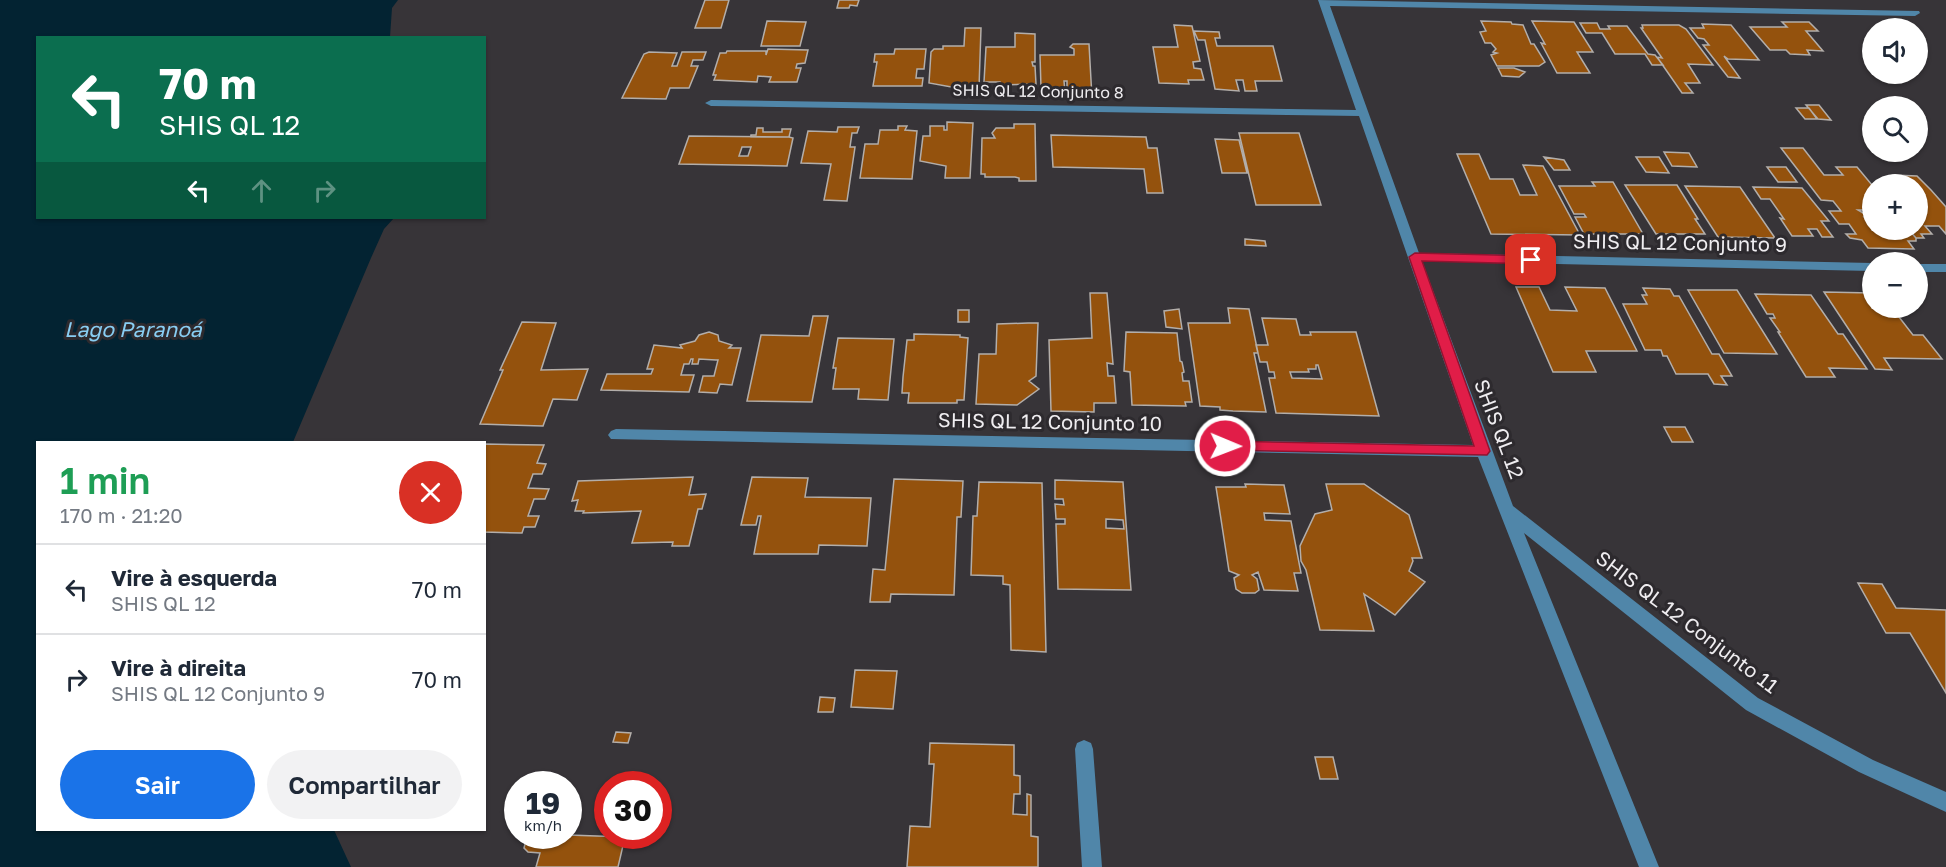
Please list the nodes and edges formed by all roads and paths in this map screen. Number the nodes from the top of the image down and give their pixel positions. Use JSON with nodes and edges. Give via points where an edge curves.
{"nodes":[{"id":1,"x":1324,"y":1,"type":"edge"},
{"id":2,"x":1916,"y":13,"type":"dead end"},
{"id":3,"x":711,"y":103,"type":"dead end"},
{"id":4,"x":1364,"y":113,"type":"junction"},
{"id":5,"x":1415,"y":257,"type":"junction"},
{"id":6,"x":1862,"y":267,"type":"edge"},
{"id":7,"x":1928,"y":268,"type":"edge"},
{"id":8,"x":1946,"y":268,"type":"edge"},
{"id":9,"x":616,"y":435,"type":"dead end"},
{"id":10,"x":1483,"y":451,"type":"junction"},
{"id":11,"x":1508,"y":510,"type":"junction"},
{"id":12,"x":1084,"y":749,"type":"dead end"},
{"id":13,"x":1946,"y":801,"type":"edge"},
{"id":14,"x":1092,"y":867,"type":"edge"},
{"id":15,"x":1649,"y":867,"type":"edge"}],
"edges":[{"from":1,"to":2,"type":"street"},
{"from":1,"to":4,"type":"street","name":"SHIS QL 12"},
{"from":3,"to":4,"type":"street","name":"SHIS QL 12 Conjunto 8"},
{"from":4,"to":5,"type":"street","name":"SHIS QL 12"},
{"from":5,"to":6,"type":"street","name":"SHIS QL 12 Conjunto 9"},
{"from":5,"to":10,"type":"street","name":"SHIS QL 12"},
{"from":7,"to":8,"type":"street"},
{"from":9,"to":10,"type":"street","name":"SHIS QL 12 Conjunto 10"},
{"from":10,"to":11,"type":"street","name":"SHIS QL 12"},
{"from":11,"to":13,"type":"street","name":"SHIS QL 12 Conjunto 11","via":[[1752,704],[1866,766]]},
{"from":11,"to":15,"type":"street","name":"SHIS QL 12"},
{"from":12,"to":14,"type":"street"}]}
